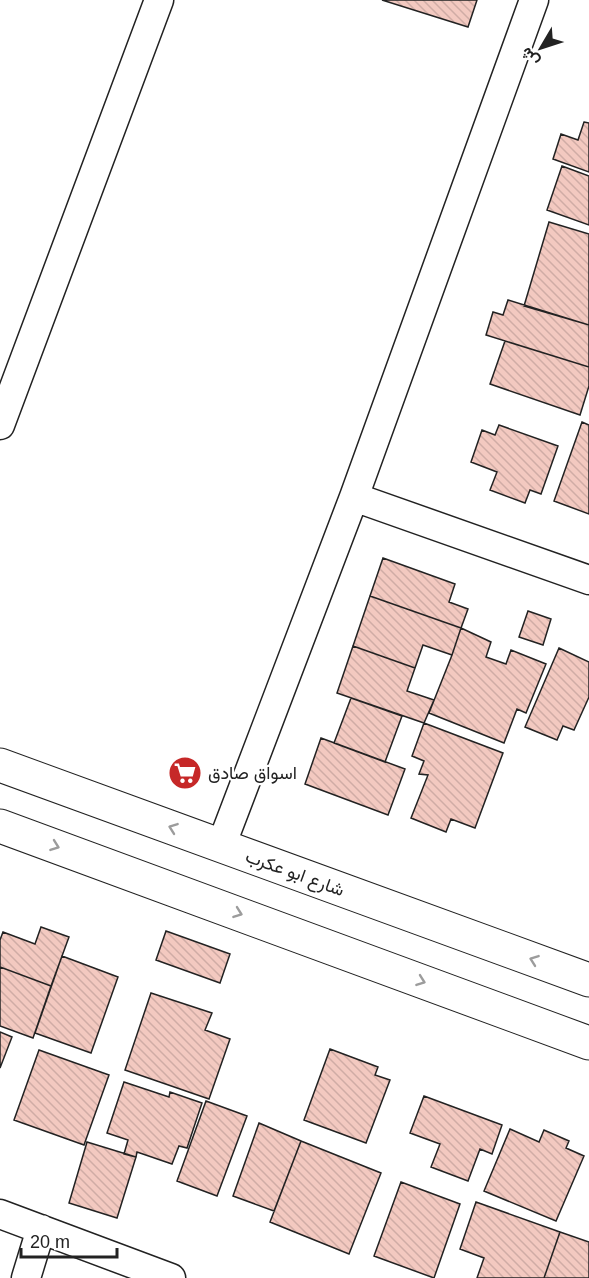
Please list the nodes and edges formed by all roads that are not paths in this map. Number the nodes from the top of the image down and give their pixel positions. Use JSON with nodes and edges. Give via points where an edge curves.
{"nodes":[{"id":1,"x":159,"y":0,"type":"edge"},
{"id":2,"x":534,"y":0,"type":"edge"},
{"id":3,"x":8,"y":377,"type":"edge"},
{"id":4,"x":0,"y":425,"type":"edge"},
{"id":5,"x":354,"y":497,"type":"junction"},
{"id":6,"x":589,"y":580,"type":"edge"},
{"id":7,"x":0,"y":765,"type":"edge"},
{"id":8,"x":0,"y":826,"type":"edge"},
{"id":9,"x":221,"y":846,"type":"junction"},
{"id":10,"x":589,"y":980,"type":"edge"},
{"id":11,"x":589,"y":1043,"type":"edge"},
{"id":12,"x":0,"y":1214,"type":"edge"},
{"id":13,"x":41,"y":1229,"type":"junction"},
{"id":14,"x":26,"y":1278,"type":"edge"},
{"id":15,"x":171,"y":1278,"type":"edge"}],
"edges":[{"from":1,"to":3,"type":"street"},
{"from":2,"to":5,"type":"street"},
{"from":3,"to":4,"type":"street"},
{"from":5,"to":6,"type":"street"},
{"from":5,"to":9,"type":"street"},
{"from":9,"to":7,"type":"street","name":"شارع ابو عكرب","one_way":true},
{"from":8,"to":11,"type":"street","one_way":true},
{"from":10,"to":9,"type":"street","name":"شارع ابو عكرب","one_way":true},
{"from":12,"to":13,"type":"street"},
{"from":13,"to":14,"type":"street"},
{"from":13,"to":15,"type":"street"}]}
